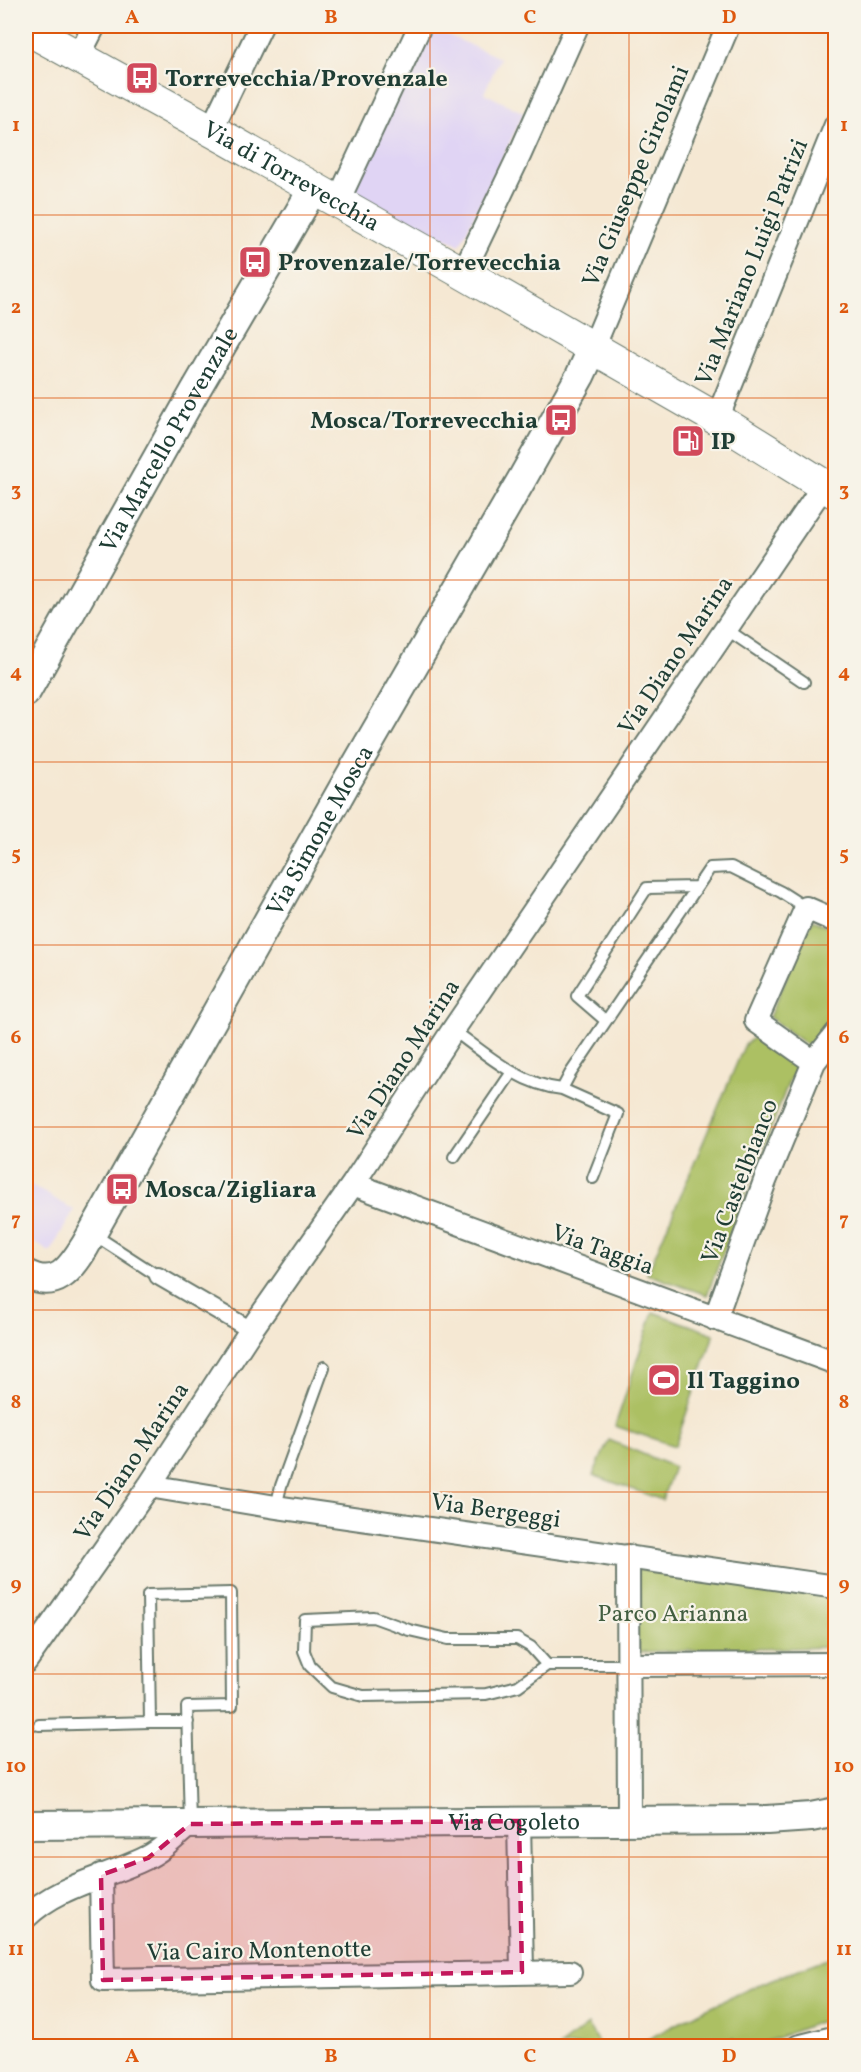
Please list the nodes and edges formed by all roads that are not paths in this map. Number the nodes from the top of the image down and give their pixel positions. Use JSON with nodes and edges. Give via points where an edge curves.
{"nodes":[{"id":1,"x":93,"y":26,"type":"edge"},
{"id":2,"x":261,"y":26,"type":"edge"},
{"id":3,"x":420,"y":26,"type":"edge"},
{"id":4,"x":577,"y":26,"type":"edge"},
{"id":5,"x":728,"y":26,"type":"edge"},
{"id":6,"x":28,"y":37,"type":"edge"},
{"id":7,"x":77,"y":58,"type":"junction"},
{"id":8,"x":836,"y":125,"type":"edge"},
{"id":9,"x":211,"y":130,"type":"junction"},
{"id":10,"x":325,"y":196,"type":"junction"},
{"id":11,"x":463,"y":273,"type":"junction"},
{"id":12,"x":593,"y":348,"type":"junction"},
{"id":13,"x":717,"y":419,"type":"junction"},
{"id":14,"x":830,"y":489,"type":"edge"},
{"id":15,"x":726,"y":629,"type":"junction"},
{"id":16,"x":804,"y":682,"type":"dead end"},
{"id":17,"x":26,"y":692,"type":"edge"},
{"id":18,"x":696,"y":887,"type":"junction"},
{"id":19,"x":806,"y":908,"type":"junction"},
{"id":20,"x":836,"y":921,"type":"edge"},
{"id":21,"x":606,"y":1021,"type":"junction"},
{"id":22,"x":453,"y":1030,"type":"junction"},
{"id":23,"x":836,"y":1034,"type":"edge"},
{"id":24,"x":814,"y":1062,"type":"junction"},
{"id":25,"x":512,"y":1072,"type":"junction"},
{"id":26,"x":562,"y":1089,"type":"junction"},
{"id":27,"x":454,"y":1157,"type":"dead end"},
{"id":28,"x":592,"y":1178,"type":"dead end"},
{"id":29,"x":353,"y":1184,"type":"junction"},
{"id":30,"x":92,"y":1234,"type":"junction"},
{"id":31,"x":26,"y":1274,"type":"edge"},
{"id":32,"x":158,"y":1276,"type":"joint"},
{"id":33,"x":715,"y":1320,"type":"junction"},
{"id":34,"x":251,"y":1330,"type":"junction"},
{"id":35,"x":836,"y":1363,"type":"edge"},
{"id":36,"x":324,"y":1367,"type":"dead end"},
{"id":37,"x":149,"y":1486,"type":"junction"},
{"id":38,"x":276,"y":1507,"type":"junction"},
{"id":39,"x":628,"y":1556,"type":"junction"},
{"id":40,"x":836,"y":1587,"type":"edge"},
{"id":41,"x":26,"y":1660,"type":"edge"},
{"id":42,"x":836,"y":1664,"type":"edge"},
{"id":43,"x":547,"y":1665,"type":"junction"},
{"id":44,"x":627,"y":1665,"type":"junction"},
{"id":45,"x":150,"y":1722,"type":"junction"},
{"id":46,"x":188,"y":1722,"type":"junction"},
{"id":47,"x":39,"y":1725,"type":"dead end"},
{"id":48,"x":836,"y":1812,"type":"edge"},
{"id":49,"x":628,"y":1820,"type":"junction"},
{"id":50,"x":519,"y":1821,"type":"junction"},
{"id":51,"x":190,"y":1824,"type":"junction"},
{"id":52,"x":26,"y":1825,"type":"edge"},
{"id":53,"x":101,"y":1875,"type":"junction"},
{"id":54,"x":26,"y":1917,"type":"edge"},
{"id":55,"x":522,"y":1972,"type":"junction"},
{"id":56,"x":570,"y":1972,"type":"dead end"},
{"id":57,"x":836,"y":2031,"type":"edge"},
{"id":58,"x":789,"y":2046,"type":"edge"}],
"edges":[{"from":1,"to":7,"type":"street"},
{"from":2,"to":9,"type":"street"},
{"from":3,"to":10,"type":"street"},
{"from":4,"to":11,"type":"street"},
{"from":5,"to":12,"type":"street","name":"Via Giuseppe Girolami"},
{"from":6,"to":7,"type":"main road","name":"Via di Torrevecchia"},
{"from":7,"to":9,"type":"main road","name":"Via di Torrevecchia"},
{"from":8,"to":13,"type":"street","name":"Via Mariano Luigi Patrizi"},
{"from":9,"to":10,"type":"main road","name":"Via di Torrevecchia"},
{"from":10,"to":11,"type":"main road","name":"Via di Torrevecchia"},
{"from":10,"to":17,"type":"street","name":"Via Marcello Provenzale","via":[[195,391]]},
{"from":11,"to":12,"type":"main road","name":"Via di Torrevecchia"},
{"from":12,"to":13,"type":"main road","name":"Via di Torrevecchia"},
{"from":12,"to":30,"type":"street","name":"Via Simone Mosca"},
{"from":13,"to":14,"type":"main road","name":"Via di Torrevecchia"},
{"from":14,"to":15,"type":"street","name":"Via Diano Marina"},
{"from":15,"to":16,"type":"lane"},
{"from":15,"to":22,"type":"street","name":"Via Diano Marina"},
{"from":18,"to":19,"type":"lane","via":[[710,868],[731,867]]},
{"from":18,"to":21,"type":"lane"},
{"from":18,"to":21,"type":"lane","via":[[647,888],[577,996]]},
{"from":19,"to":20,"type":"street"},
{"from":19,"to":24,"type":"street","via":[[756,1021]]},
{"from":21,"to":26,"type":"lane"},
{"from":22,"to":25,"type":"lane"},
{"from":22,"to":29,"type":"street","name":"Via Diano Marina"},
{"from":23,"to":24,"type":"street","name":"Via Castelbianco"},
{"from":24,"to":33,"type":"street","name":"Via Castelbianco","via":[[765,1181]]},
{"from":25,"to":26,"type":"lane","via":[[546,1088]]},
{"from":25,"to":27,"type":"lane"},
{"from":26,"to":28,"type":"lane","via":[[618,1114]]},
{"from":29,"to":33,"type":"street","name":"Via Taggia"},
{"from":29,"to":34,"type":"street","name":"Via Diano Marina"},
{"from":30,"to":31,"type":"street","name":"Via Simone Mosca","via":[[78,1257],[54,1280],[42,1281]]},
{"from":30,"to":32,"type":"lane"},
{"from":32,"to":34,"type":"street"},
{"from":33,"to":35,"type":"street","name":"Via Taggia"},
{"from":34,"to":37,"type":"street","name":"Via Diano Marina"},
{"from":36,"to":38,"type":"lane"},
{"from":37,"to":38,"type":"street","name":"Via Bergeggi"},
{"from":37,"to":41,"type":"street","name":"Via Diano Marina"},
{"from":38,"to":39,"type":"street","name":"Via Bergeggi"},
{"from":39,"to":40,"type":"street","name":"Via Bergeggi"},
{"from":39,"to":44,"type":"street"},
{"from":42,"to":44,"type":"street"},
{"from":43,"to":43,"type":"lane","via":[[518,1639],[448,1639],[373,1617],[305,1620],[304,1651],[310,1666],[332,1687],[363,1696],[486,1694],[518,1686]]},
{"from":43,"to":44,"type":"lane"},
{"from":44,"to":49,"type":"street"},
{"from":45,"to":46,"type":"lane"},
{"from":45,"to":46,"type":"lane","via":[[148,1595],[231,1593],[231,1706],[187,1707]]},
{"from":45,"to":47,"type":"lane"},
{"from":46,"to":51,"type":"lane"},
{"from":48,"to":49,"type":"street","name":"Via Cogoleto","via":[[790,1819]]},
{"from":49,"to":50,"type":"street","name":"Via Cogoleto"},
{"from":50,"to":51,"type":"street","name":"Via Cogoleto"},
{"from":50,"to":55,"type":"street"},
{"from":51,"to":52,"type":"street","name":"Via Cogoleto"},
{"from":51,"to":53,"type":"street","via":[[148,1858]]},
{"from":53,"to":54,"type":"street","via":[[46,1899]]},
{"from":53,"to":55,"type":"street","name":"Via Cairo Montenotte","via":[[103,1980]]},
{"from":55,"to":56,"type":"street","name":"Via Cairo Montenotte"},
{"from":57,"to":58,"type":"lane"}]}
